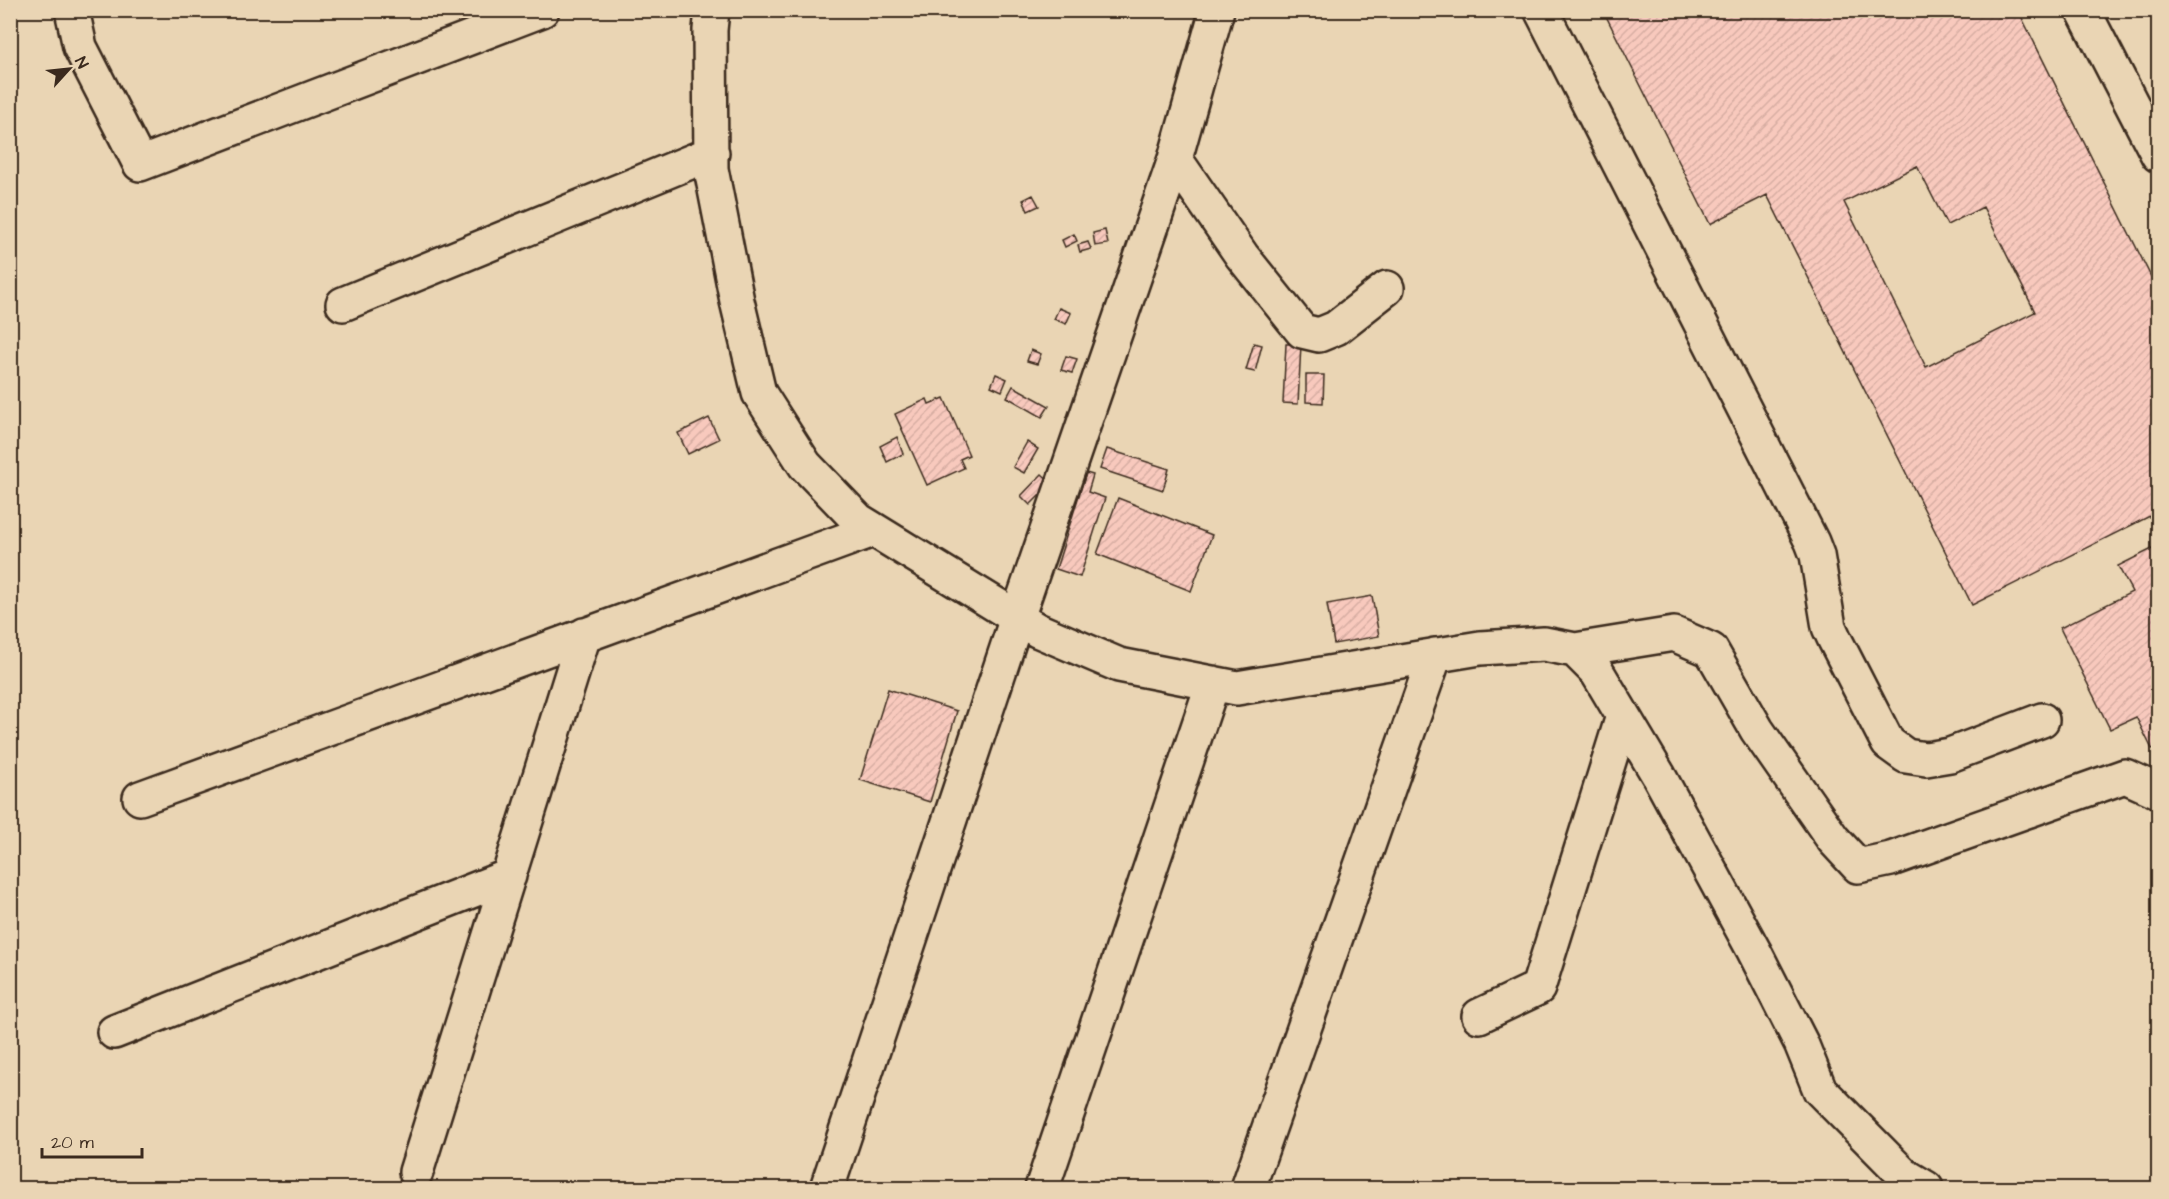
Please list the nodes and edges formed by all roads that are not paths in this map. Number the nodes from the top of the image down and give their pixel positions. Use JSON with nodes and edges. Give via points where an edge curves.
{"nodes":[{"id":1,"x":72,"y":10,"type":"edge"},
{"id":2,"x":542,"y":10,"type":"edge"},
{"id":3,"x":712,"y":10,"type":"edge"},
{"id":4,"x":1217,"y":10,"type":"edge"},
{"id":5,"x":1540,"y":10,"type":"edge"},
{"id":6,"x":2091,"y":13,"type":"edge"},
{"id":7,"x":712,"y":153,"type":"junction"},
{"id":8,"x":2158,"y":155,"type":"edge"},
{"id":9,"x":1175,"y":159,"type":"junction"},
{"id":10,"x":1387,"y":288,"type":"dead end"},
{"id":11,"x":343,"y":304,"type":"dead end"},
{"id":12,"x":873,"y":530,"type":"junction"},
{"id":13,"x":1017,"y":618,"type":"junction"},
{"id":14,"x":584,"y":635,"type":"junction"},
{"id":15,"x":1575,"y":650,"type":"junction"},
{"id":16,"x":1435,"y":655,"type":"junction"},
{"id":17,"x":1214,"y":683,"type":"junction"},
{"id":18,"x":1623,"y":716,"type":"junction"},
{"id":19,"x":2042,"y":720,"type":"dead end"},
{"id":20,"x":2158,"y":791,"type":"edge"},
{"id":21,"x":140,"y":798,"type":"dead end"},
{"id":22,"x":509,"y":876,"type":"junction"},
{"id":23,"x":1479,"y":1016,"type":"dead end"},
{"id":24,"x":114,"y":1032,"type":"dead end"},
{"id":25,"x":416,"y":1172,"type":"dead end"},
{"id":26,"x":827,"y":1188,"type":"edge"},
{"id":27,"x":1042,"y":1188,"type":"edge"},
{"id":28,"x":1248,"y":1188,"type":"edge"},
{"id":29,"x":1926,"y":1188,"type":"edge"}],
"edges":[{"from":1,"to":2,"type":"street","via":[[80,47],[140,164]]},
{"from":3,"to":7,"type":"street"},
{"from":4,"to":9,"type":"street"},
{"from":5,"to":19,"type":"street","via":[[1812,542],[1829,627],[1888,743],[1906,756],[1926,759],[1950,755]]},
{"from":6,"to":8,"type":"street"},
{"from":7,"to":11,"type":"street"},
{"from":7,"to":12,"type":"street","via":[[711,169],[759,393],[805,465],[858,520]]},
{"from":9,"to":10,"type":"street","via":[[1242,256],[1302,331],[1319,335],[1336,328]]},
{"from":9,"to":13,"type":"street"},
{"from":12,"to":13,"type":"street"},
{"from":12,"to":14,"type":"street"},
{"from":13,"to":17,"type":"street","via":[[1119,665]]},
{"from":13,"to":26,"type":"street"},
{"from":14,"to":21,"type":"street"},
{"from":14,"to":22,"type":"street"},
{"from":15,"to":16,"type":"street","via":[[1544,644]]},
{"from":15,"to":18,"type":"street","via":[[1597,672]]},
{"from":15,"to":20,"type":"street","via":[[1674,634],[1711,650],[1757,730],[1833,839],[1858,866],[1891,859],[2125,776]]},
{"from":16,"to":17,"type":"street","via":[[1237,688]]},
{"from":16,"to":28,"type":"street"},
{"from":17,"to":27,"type":"street"},
{"from":18,"to":23,"type":"street","via":[[1538,988]]},
{"from":18,"to":29,"type":"street","via":[[1754,951],[1820,1090],[1904,1175]]},
{"from":22,"to":24,"type":"street"},
{"from":22,"to":25,"type":"street"}]}
